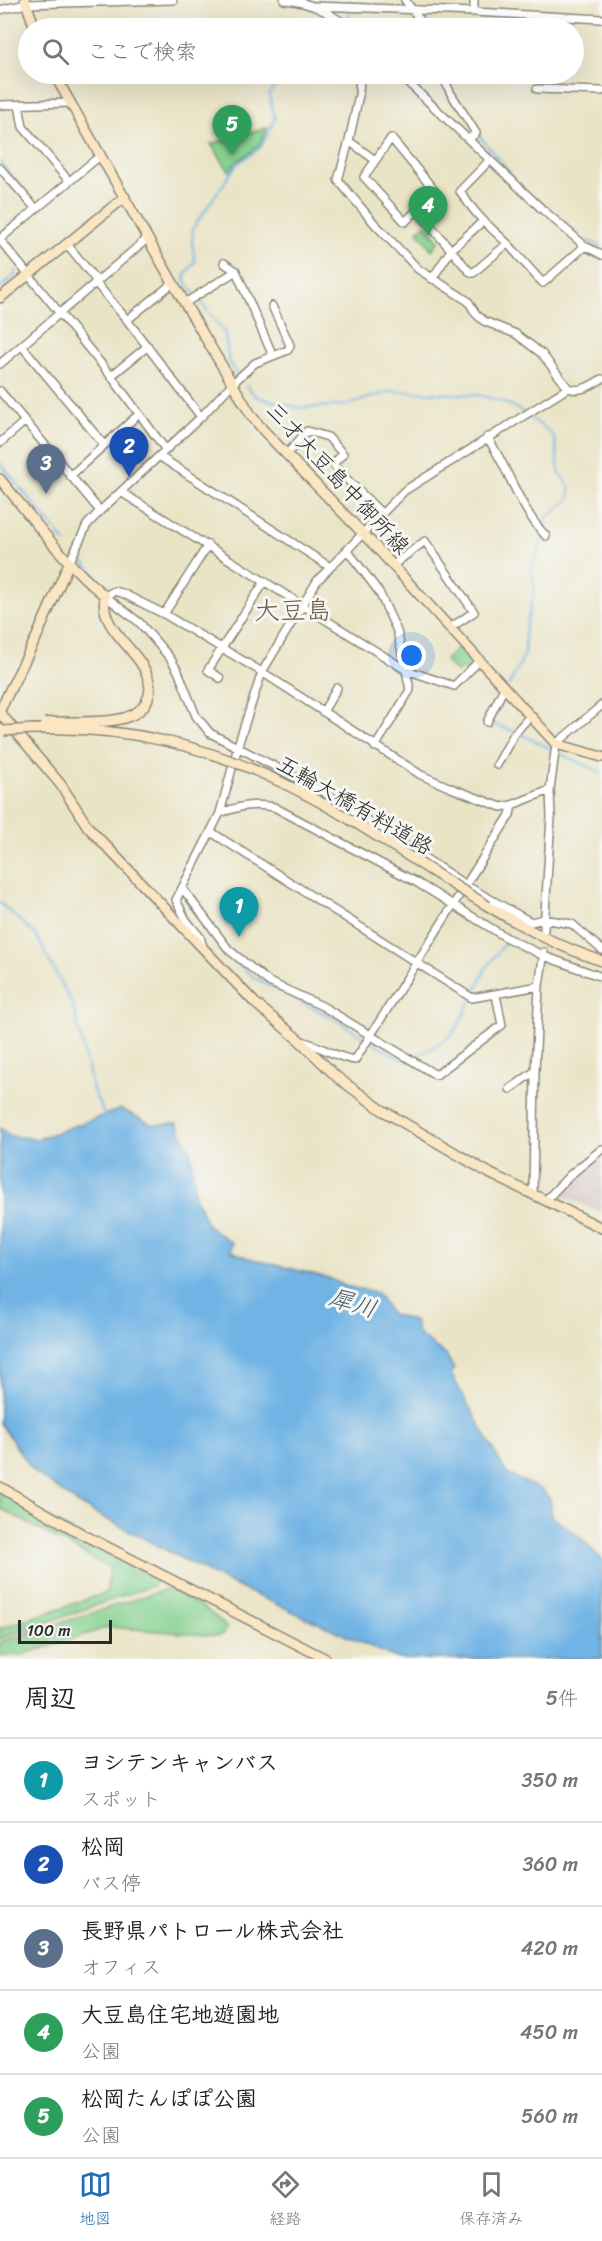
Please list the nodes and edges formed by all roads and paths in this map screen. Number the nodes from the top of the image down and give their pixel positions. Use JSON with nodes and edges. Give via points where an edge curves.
{"nodes":[{"id":1,"x":150,"y":0,"type":"edge"},
{"id":2,"x":173,"y":0,"type":"edge"},
{"id":3,"x":284,"y":0,"type":"edge"},
{"id":4,"x":405,"y":0,"type":"edge"},
{"id":5,"x":474,"y":0,"type":"edge"},
{"id":6,"x":61,"y":1,"type":"edge"},
{"id":7,"x":26,"y":2,"type":"edge"},
{"id":8,"x":311,"y":3,"type":"edge"},
{"id":9,"x":0,"y":10,"type":"edge"},
{"id":10,"x":414,"y":11,"type":"junction"},
{"id":11,"x":474,"y":12,"type":"junction"},
{"id":12,"x":32,"y":18,"type":"edge"},
{"id":13,"x":334,"y":18,"type":"edge"},
{"id":14,"x":418,"y":18,"type":"edge"},
{"id":15,"x":584,"y":18,"type":"edge"},
{"id":16,"x":584,"y":18,"type":"edge"},
{"id":17,"x":602,"y":19,"type":"edge"},
{"id":18,"x":60,"y":84,"type":"edge"},
{"id":19,"x":359,"y":84,"type":"edge"},
{"id":20,"x":410,"y":84,"type":"edge"},
{"id":21,"x":446,"y":84,"type":"edge"},
{"id":22,"x":537,"y":89,"type":"dead end"},
{"id":23,"x":602,"y":91,"type":"edge"},
{"id":24,"x":71,"y":103,"type":"junction"},
{"id":25,"x":0,"y":105,"type":"edge"},
{"id":26,"x":19,"y":105,"type":"junction"},
{"id":27,"x":469,"y":139,"type":"junction"},
{"id":28,"x":349,"y":141,"type":"junction"},
{"id":29,"x":101,"y":155,"type":"junction"},
{"id":30,"x":375,"y":160,"type":"junction"},
{"id":31,"x":490,"y":160,"type":"junction"},
{"id":32,"x":0,"y":168,"type":"edge"},
{"id":33,"x":69,"y":182,"type":"junction"},
{"id":34,"x":125,"y":197,"type":"junction"},
{"id":35,"x":36,"y":209,"type":"junction"},
{"id":36,"x":417,"y":210,"type":"junction"},
{"id":37,"x":482,"y":222,"type":"junction"},
{"id":38,"x":148,"y":238,"type":"junction"},
{"id":39,"x":0,"y":240,"type":"edge"},
{"id":40,"x":67,"y":244,"type":"junction"},
{"id":41,"x":507,"y":244,"type":"junction"},
{"id":42,"x":585,"y":246,"type":"junction"},
{"id":43,"x":451,"y":250,"type":"junction"},
{"id":44,"x":602,"y":255,"type":"edge"},
{"id":45,"x":224,"y":263,"type":"dead end"},
{"id":46,"x":236,"y":270,"type":"junction"},
{"id":47,"x":28,"y":275,"type":"junction"},
{"id":48,"x":432,"y":279,"type":"junction"},
{"id":49,"x":96,"y":283,"type":"junction"},
{"id":50,"x":173,"y":283,"type":"junction"},
{"id":51,"x":0,"y":298,"type":"edge"},
{"id":52,"x":185,"y":303,"type":"junction"},
{"id":53,"x":272,"y":306,"type":"dead end"},
{"id":54,"x":59,"y":314,"type":"junction"},
{"id":55,"x":127,"y":320,"type":"junction"},
{"id":56,"x":22,"y":346,"type":"junction"},
{"id":57,"x":148,"y":346,"type":"junction"},
{"id":58,"x":273,"y":356,"type":"junction"},
{"id":59,"x":0,"y":364,"type":"edge"},
{"id":60,"x":111,"y":376,"type":"junction"},
{"id":61,"x":602,"y":379,"type":"edge"},
{"id":62,"x":232,"y":384,"type":"junction"},
{"id":63,"x":568,"y":388,"type":"junction"},
{"id":64,"x":0,"y":391,"type":"edge"},
{"id":65,"x":139,"y":414,"type":"junction"},
{"id":66,"x":201,"y":417,"type":"junction"},
{"id":67,"x":24,"y":422,"type":"junction"},
{"id":68,"x":487,"y":437,"type":"junction"},
{"id":69,"x":0,"y":442,"type":"edge"},
{"id":70,"x":104,"y":445,"type":"junction"},
{"id":71,"x":165,"y":450,"type":"junction"},
{"id":72,"x":287,"y":453,"type":"junction"},
{"id":73,"x":159,"y":456,"type":"junction"},
{"id":74,"x":70,"y":476,"type":"junction"},
{"id":75,"x":0,"y":479,"type":"edge"},
{"id":76,"x":121,"y":492,"type":"junction"},
{"id":77,"x":100,"y":512,"type":"junction"},
{"id":78,"x":381,"y":513,"type":"junction"},
{"id":79,"x":363,"y":533,"type":"junction"},
{"id":80,"x":544,"y":534,"type":"dead end"},
{"id":81,"x":208,"y":545,"type":"junction"},
{"id":82,"x":347,"y":549,"type":"junction"},
{"id":83,"x":69,"y":563,"type":"junction"},
{"id":84,"x":393,"y":565,"type":"junction"},
{"id":85,"x":330,"y":567,"type":"junction"},
{"id":86,"x":265,"y":581,"type":"junction"},
{"id":87,"x":105,"y":596,"type":"junction"},
{"id":88,"x":302,"y":605,"type":"junction"},
{"id":89,"x":164,"y":614,"type":"junction"},
{"id":90,"x":450,"y":628,"type":"junction"},
{"id":91,"x":222,"y":648,"type":"junction"},
{"id":92,"x":479,"y":661,"type":"junction"},
{"id":93,"x":406,"y":670,"type":"junction"},
{"id":94,"x":262,"y":672,"type":"junction"},
{"id":95,"x":220,"y":678,"type":"dead end"},
{"id":96,"x":338,"y":688,"type":"dead end"},
{"id":97,"x":504,"y":688,"type":"junction"},
{"id":98,"x":602,"y":705,"type":"edge"},
{"id":99,"x":0,"y":712,"type":"edge"},
{"id":100,"x":322,"y":712,"type":"junction"},
{"id":101,"x":530,"y":716,"type":"junction"},
{"id":102,"x":487,"y":722,"type":"dead end"},
{"id":103,"x":2,"y":732,"type":"edge"},
{"id":104,"x":556,"y":744,"type":"junction"},
{"id":105,"x":375,"y":747,"type":"junction"},
{"id":106,"x":238,"y":748,"type":"junction"},
{"id":107,"x":602,"y":757,"type":"edge"},
{"id":108,"x":496,"y":765,"type":"dead end"},
{"id":109,"x":550,"y":790,"type":"junction"},
{"id":110,"x":512,"y":805,"type":"junction"},
{"id":111,"x":220,"y":813,"type":"junction"},
{"id":112,"x":211,"y":832,"type":"junction"},
{"id":113,"x":467,"y":886,"type":"junction"},
{"id":114,"x":183,"y":889,"type":"junction"},
{"id":115,"x":454,"y":906,"type":"junction"},
{"id":116,"x":544,"y":919,"type":"junction"},
{"id":117,"x":544,"y":930,"type":"dead end"},
{"id":118,"x":203,"y":950,"type":"junction"},
{"id":119,"x":602,"y":950,"type":"edge"},
{"id":120,"x":544,"y":954,"type":"junction"},
{"id":121,"x":602,"y":961,"type":"edge"},
{"id":122,"x":417,"y":963,"type":"junction"},
{"id":123,"x":602,"y":977,"type":"edge"},
{"id":124,"x":539,"y":986,"type":"junction"},
{"id":125,"x":496,"y":995,"type":"junction"},
{"id":126,"x":371,"y":1035,"type":"junction"},
{"id":127,"x":299,"y":1040,"type":"junction"},
{"id":128,"x":535,"y":1071,"type":"junction"},
{"id":129,"x":510,"y":1089,"type":"dead end"},
{"id":130,"x":602,"y":1149,"type":"edge"},
{"id":131,"x":533,"y":1193,"type":"junction"},
{"id":132,"x":546,"y":1200,"type":"junction"},
{"id":133,"x":602,"y":1227,"type":"edge"},
{"id":134,"x":0,"y":1487,"type":"edge"},
{"id":135,"x":326,"y":1659,"type":"edge"}],
"edges":[{"from":1,"to":2,"type":"street"},
{"from":1,"to":6,"type":"street"},
{"from":3,"to":8,"type":"street"},
{"from":4,"to":10,"type":"street"},
{"from":5,"to":11,"type":"street"},
{"from":6,"to":7,"type":"street"},
{"from":7,"to":9,"type":"street"},
{"from":7,"to":12,"type":"main road"},
{"from":8,"to":10,"type":"street"},
{"from":8,"to":13,"type":"street"},
{"from":10,"to":11,"type":"street"},
{"from":10,"to":14,"type":"street"},
{"from":11,"to":16,"type":"street"},
{"from":15,"to":17,"type":"street"},
{"from":18,"to":24,"type":"main road","name":"三才大豆島中御所線"},
{"from":19,"to":28,"type":"street"},
{"from":20,"to":27,"type":"street"},
{"from":21,"to":27,"type":"street","via":[[476,133]]},
{"from":22,"to":23,"type":"street"},
{"from":24,"to":26,"type":"street"},
{"from":24,"to":29,"type":"main road","name":"三才大豆島中御所線"},
{"from":25,"to":26,"type":"street"},
{"from":26,"to":33,"type":"street","via":[[23,127]]},
{"from":27,"to":31,"type":"street"},
{"from":28,"to":30,"type":"street"},
{"from":28,"to":48,"type":"street","via":[[338,180],[374,223]]},
{"from":29,"to":33,"type":"street"},
{"from":29,"to":34,"type":"main road","name":"三才大豆島中御所線"},
{"from":30,"to":36,"type":"street","via":[[364,177],[405,222]]},
{"from":30,"to":36,"type":"street","via":[[391,138],[434,190]]},
{"from":31,"to":37,"type":"street","via":[[460,191]]},
{"from":31,"to":42,"type":"street"},
{"from":32,"to":35,"type":"street"},
{"from":33,"to":35,"type":"street"},
{"from":34,"to":38,"type":"main road","name":"三才大豆島中御所線"},
{"from":34,"to":40,"type":"main road"},
{"from":35,"to":39,"type":"street"},
{"from":36,"to":43,"type":"street"},
{"from":37,"to":41,"type":"street"},
{"from":37,"to":43,"type":"street"},
{"from":38,"to":49,"type":"street"},
{"from":38,"to":50,"type":"main road","name":"三才大豆島中御所線"},
{"from":39,"to":47,"type":"street"},
{"from":40,"to":47,"type":"main road"},
{"from":40,"to":49,"type":"street"},
{"from":41,"to":42,"type":"street","via":[[543,283]]},
{"from":41,"to":43,"type":"street","via":[[473,273]]},
{"from":42,"to":44,"type":"street"},
{"from":43,"to":48,"type":"street"},
{"from":45,"to":46,"type":"street"},
{"from":46,"to":52,"type":"street"},
{"from":46,"to":58,"type":"street"},
{"from":47,"to":51,"type":"main road"},
{"from":47,"to":54,"type":"street"},
{"from":48,"to":63,"type":"street","via":[[468,301],[484,321],[516,334],[542,354]]},
{"from":49,"to":54,"type":"street"},
{"from":49,"to":55,"type":"street"},
{"from":50,"to":52,"type":"main road","name":"三才大豆島中御所線"},
{"from":50,"to":55,"type":"street"},
{"from":52,"to":62,"type":"main road","name":"三才大豆島中御所線"},
{"from":53,"to":58,"type":"street","via":[[290,345],[288,350]]},
{"from":54,"to":56,"type":"street"},
{"from":54,"to":60,"type":"street"},
{"from":55,"to":57,"type":"street"},
{"from":56,"to":59,"type":"street"},
{"from":56,"to":70,"type":"street"},
{"from":57,"to":60,"type":"street"},
{"from":57,"to":66,"type":"street"},
{"from":58,"to":62,"type":"street","via":[[255,363]]},
{"from":60,"to":65,"type":"street"},
{"from":61,"to":63,"type":"street","via":[[575,391]]},
{"from":62,"to":66,"type":"street"},
{"from":62,"to":72,"type":"main road","name":"三才大豆島中御所線","via":[[257,423]]},
{"from":63,"to":68,"type":"street"},
{"from":64,"to":67,"type":"street"},
{"from":65,"to":70,"type":"street"},
{"from":65,"to":71,"type":"street"},
{"from":66,"to":71,"type":"street"},
{"from":67,"to":69,"type":"street"},
{"from":67,"to":74,"type":"street"},
{"from":68,"to":78,"type":"street","via":[[404,491]]},
{"from":68,"to":80,"type":"street","via":[[533,522]]},
{"from":70,"to":74,"type":"street"},
{"from":71,"to":73,"type":"street"},
{"from":72,"to":78,"type":"street","via":[[308,431],[328,436],[343,454],[333,464]]},
{"from":72,"to":79,"type":"main road","name":"三才大豆島中御所線"},
{"from":73,"to":76,"type":"street"},
{"from":73,"to":85,"type":"street"},
{"from":74,"to":77,"type":"street"},
{"from":75,"to":83,"type":"main road"},
{"from":76,"to":77,"type":"street"},
{"from":76,"to":81,"type":"street"},
{"from":77,"to":83,"type":"street","via":[[87,525]]},
{"from":78,"to":79,"type":"street"},
{"from":79,"to":82,"type":"street"},
{"from":79,"to":84,"type":"main road","name":"三才大豆島中御所線"},
{"from":81,"to":86,"type":"street"},
{"from":81,"to":89,"type":"street"},
{"from":82,"to":85,"type":"street"},
{"from":82,"to":93,"type":"street","via":[[380,592],[397,631]]},
{"from":83,"to":87,"type":"main road"},
{"from":83,"to":99,"type":"main road"},
{"from":84,"to":90,"type":"main road","name":"三才大豆島中御所線"},
{"from":84,"to":90,"type":"street","via":[[425,541],[474,612]]},
{"from":85,"to":88,"type":"street"},
{"from":86,"to":88,"type":"street"},
{"from":86,"to":91,"type":"street"},
{"from":87,"to":89,"type":"street","via":[[114,591],[122,593]]},
{"from":87,"to":103,"type":"main road","bridge":true,"via":[[104,614],[149,678],[146,705],[130,717],[117,720],[50,722]]},
{"from":87,"to":106,"type":"street","via":[[140,623],[170,658],[200,724]]},
{"from":88,"to":93,"type":"street"},
{"from":88,"to":94,"type":"street"},
{"from":89,"to":91,"type":"street"},
{"from":90,"to":92,"type":"main road","name":"三才大豆島中御所線"},
{"from":91,"to":94,"type":"street"},
{"from":91,"to":95,"type":"street","via":[[208,670]]},
{"from":92,"to":93,"type":"street","via":[[454,686]]},
{"from":92,"to":97,"type":"main road","name":"三才大豆島中御所線"},
{"from":93,"to":105,"type":"street","via":[[410,690]]},
{"from":94,"to":100,"type":"street"},
{"from":94,"to":106,"type":"street"},
{"from":96,"to":100,"type":"street"},
{"from":97,"to":101,"type":"main road","name":"三才大豆島中御所線"},
{"from":97,"to":102,"type":"street"},
{"from":98,"to":104,"type":"street"},
{"from":99,"to":118,"type":"main road","via":[[61,785],[88,827]]},
{"from":100,"to":105,"type":"street"},
{"from":101,"to":104,"type":"main road","name":"三才大豆島中御所線"},
{"from":101,"to":108,"type":"street"},
{"from":103,"to":121,"type":"main road","name":"五輪大橋有料道路","bridge":true,"via":[[106,730],[213,754],[317,800],[536,934]]},
{"from":104,"to":107,"type":"main road"},
{"from":104,"to":109,"type":"street"},
{"from":105,"to":110,"type":"street","via":[[451,788],[501,807]]},
{"from":106,"to":111,"type":"street"},
{"from":106,"to":113,"type":"street","via":[[324,792]]},
{"from":109,"to":110,"type":"street"},
{"from":109,"to":116,"type":"street"},
{"from":110,"to":113,"type":"street","via":[[510,816]]},
{"from":111,"to":112,"type":"street"},
{"from":111,"to":115,"type":"street","via":[[257,803],[274,807]]},
{"from":112,"to":114,"type":"street"},
{"from":112,"to":122,"type":"street"},
{"from":113,"to":115,"type":"street"},
{"from":113,"to":116,"type":"street","via":[[531,922]]},
{"from":114,"to":118,"type":"street","via":[[176,900],[186,921],[200,937]]},
{"from":114,"to":126,"type":"street","via":[[222,942],[243,962],[269,982],[322,1006]]},
{"from":115,"to":120,"type":"street","via":[[507,938]]},
{"from":115,"to":122,"type":"street"},
{"from":116,"to":117,"type":"street"},
{"from":116,"to":119,"type":"street","via":[[572,924]]},
{"from":118,"to":127,"type":"main road","via":[[255,1003]]},
{"from":120,"to":123,"type":"street"},
{"from":120,"to":124,"type":"street"},
{"from":122,"to":125,"type":"street","via":[[472,998]]},
{"from":122,"to":126,"type":"street"},
{"from":124,"to":125,"type":"street"},
{"from":124,"to":128,"type":"street"},
{"from":125,"to":126,"type":"street","via":[[502,1025],[436,1075]]},
{"from":126,"to":127,"type":"street","via":[[355,1060]]},
{"from":127,"to":131,"type":"main road","via":[[338,1078],[382,1110],[491,1174]]},
{"from":128,"to":129,"type":"street"},
{"from":128,"to":131,"type":"street"},
{"from":130,"to":132,"type":"street"},
{"from":131,"to":132,"type":"main road"},
{"from":132,"to":133,"type":"main road"},
{"from":134,"to":135,"type":"main road","via":[[92,1539]]}]}
